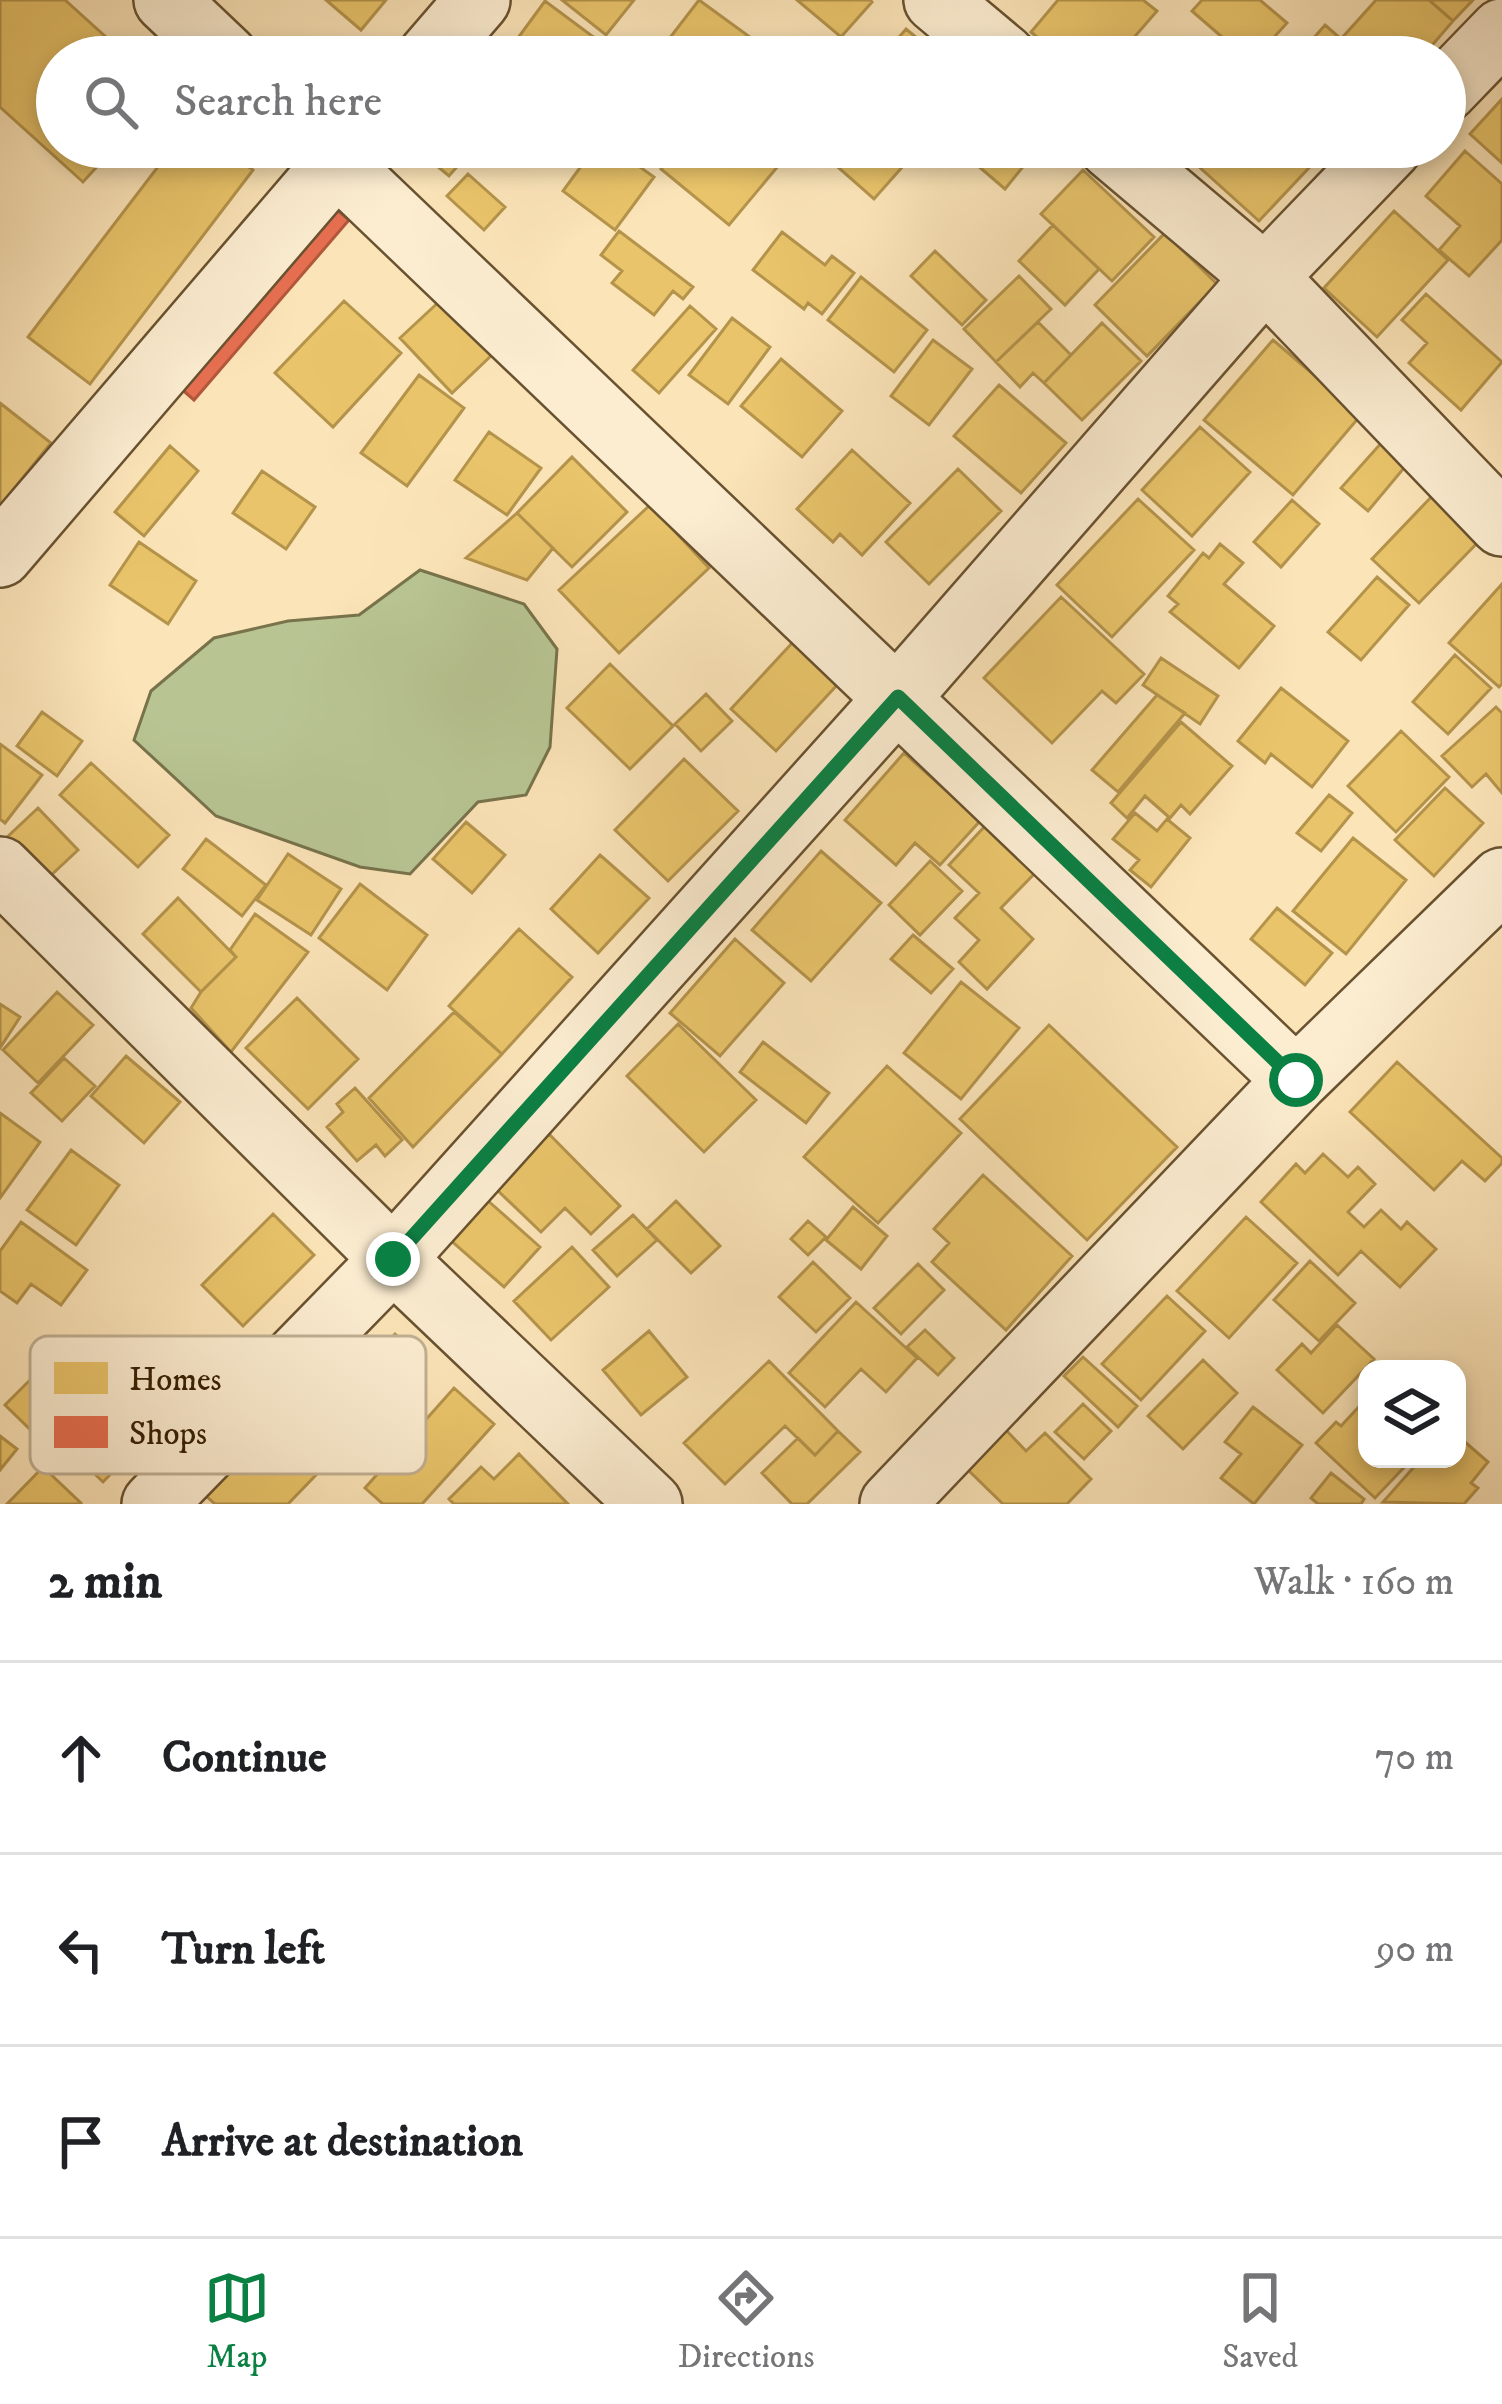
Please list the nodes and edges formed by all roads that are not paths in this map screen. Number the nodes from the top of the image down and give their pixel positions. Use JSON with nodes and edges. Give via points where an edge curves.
{"nodes":[{"id":1,"x":166,"y":0,"type":"edge"},
{"id":2,"x":478,"y":0,"type":"edge"},
{"id":3,"x":936,"y":0,"type":"edge"},
{"id":4,"x":1502,"y":31,"type":"edge"},
{"id":5,"x":204,"y":36,"type":"edge"},
{"id":6,"x":447,"y":36,"type":"edge"},
{"id":7,"x":979,"y":36,"type":"edge"},
{"id":8,"x":1466,"y":68,"type":"edge"},
{"id":9,"x":322,"y":168,"type":"edge"},
{"id":10,"x":352,"y":168,"type":"edge"},
{"id":11,"x":1136,"y":168,"type":"edge"},
{"id":12,"x":1370,"y":168,"type":"edge"},
{"id":13,"x":1265,"y":277,"type":"junction"},
{"id":14,"x":1502,"y":524,"type":"edge"},
{"id":15,"x":0,"y":555,"type":"edge"},
{"id":16,"x":898,"y":697,"type":"junction"},
{"id":17,"x":0,"y":868,"type":"edge"},
{"id":18,"x":1502,"y":880,"type":"edge"},
{"id":19,"x":1296,"y":1080,"type":"junction"},
{"id":20,"x":393,"y":1259,"type":"junction"},
{"id":21,"x":318,"y":1336,"type":"edge"},
{"id":22,"x":183,"y":1474,"type":"edge"},
{"id":23,"x":154,"y":1504,"type":"edge"},
{"id":24,"x":650,"y":1504,"type":"edge"},
{"id":25,"x":892,"y":1504,"type":"edge"}],
"edges":[{"from":1,"to":5,"type":"street"},
{"from":2,"to":6,"type":"street"},
{"from":3,"to":7,"type":"street"},
{"from":4,"to":8,"type":"street"},
{"from":9,"to":15,"type":"street"},
{"from":10,"to":16,"type":"street"},
{"from":11,"to":13,"type":"street"},
{"from":12,"to":13,"type":"street"},
{"from":13,"to":14,"type":"street"},
{"from":13,"to":16,"type":"street"},
{"from":16,"to":19,"type":"street"},
{"from":16,"to":20,"type":"street"},
{"from":17,"to":20,"type":"street"},
{"from":18,"to":19,"type":"street"},
{"from":19,"to":25,"type":"street"},
{"from":20,"to":21,"type":"street"},
{"from":20,"to":24,"type":"street"},
{"from":22,"to":23,"type":"street"}]}
